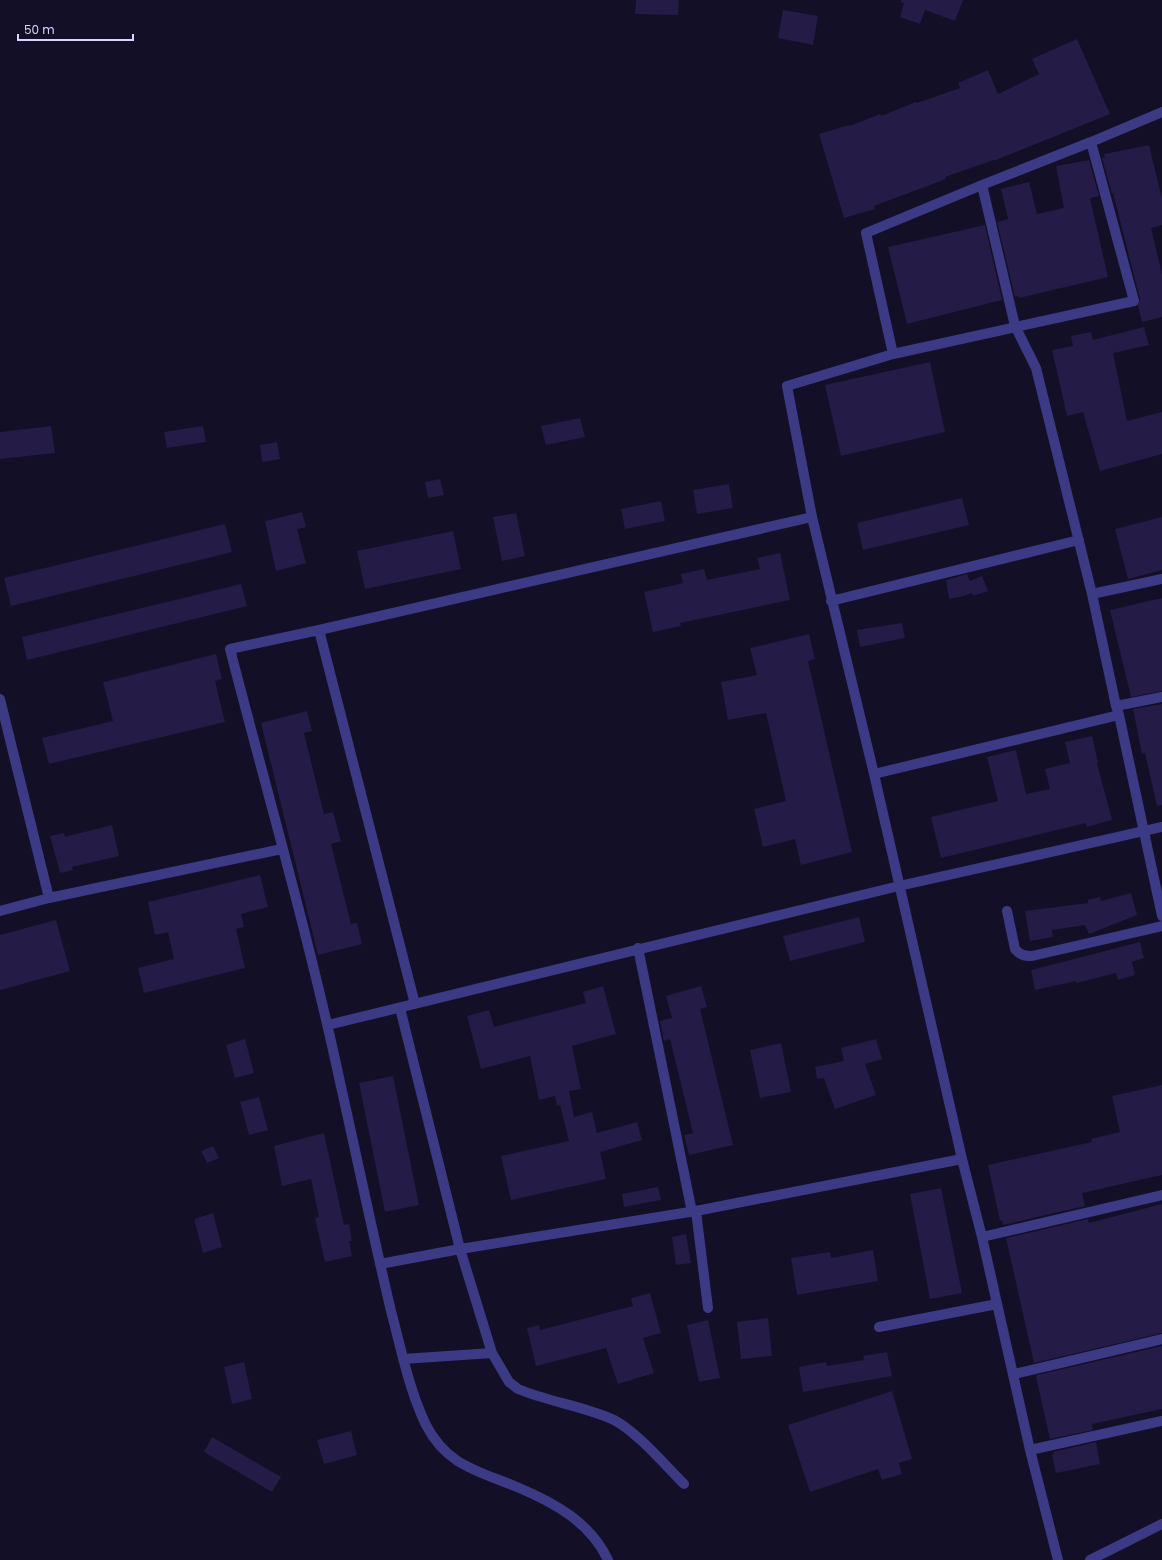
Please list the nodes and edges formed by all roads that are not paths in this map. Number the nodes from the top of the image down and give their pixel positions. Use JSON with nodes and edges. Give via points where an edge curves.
{"nodes":[{"id":1,"x":1162,"y":112,"type":"edge"},
{"id":2,"x":1091,"y":142,"type":"junction"},
{"id":3,"x":982,"y":184,"type":"junction"},
{"id":4,"x":1016,"y":326,"type":"junction"},
{"id":5,"x":893,"y":354,"type":"junction"},
{"id":6,"x":812,"y":517,"type":"junction"},
{"id":7,"x":1079,"y":540,"type":"junction"},
{"id":8,"x":1162,"y":579,"type":"edge"},
{"id":9,"x":1092,"y":594,"type":"junction"},
{"id":10,"x":831,"y":601,"type":"junction"},
{"id":11,"x":319,"y":630,"type":"junction"},
{"id":12,"x":1162,"y":696,"type":"edge"},
{"id":13,"x":0,"y":698,"type":"edge"},
{"id":14,"x":1118,"y":710,"type":"junction"},
{"id":15,"x":874,"y":774,"type":"junction"},
{"id":16,"x":1162,"y":827,"type":"edge"},
{"id":17,"x":1144,"y":832,"type":"junction"},
{"id":18,"x":282,"y":849,"type":"junction"},
{"id":19,"x":899,"y":886,"type":"junction"},
{"id":20,"x":49,"y":898,"type":"junction"},
{"id":21,"x":0,"y":911,"type":"edge"},
{"id":22,"x":1007,"y":911,"type":"dead end"},
{"id":23,"x":1162,"y":916,"type":"edge"},
{"id":24,"x":1162,"y":926,"type":"edge"},
{"id":25,"x":638,"y":948,"type":"junction"},
{"id":26,"x":415,"y":1004,"type":"junction"},
{"id":27,"x":400,"y":1008,"type":"junction"},
{"id":28,"x":328,"y":1025,"type":"junction"},
{"id":29,"x":962,"y":1159,"type":"junction"},
{"id":30,"x":1162,"y":1195,"type":"edge"},
{"id":31,"x":694,"y":1211,"type":"junction"},
{"id":32,"x":982,"y":1237,"type":"junction"},
{"id":33,"x":460,"y":1249,"type":"junction"},
{"id":34,"x":380,"y":1264,"type":"junction"},
{"id":35,"x":997,"y":1304,"type":"junction"},
{"id":36,"x":708,"y":1308,"type":"dead end"},
{"id":37,"x":879,"y":1327,"type":"dead end"},
{"id":38,"x":1162,"y":1339,"type":"edge"},
{"id":39,"x":492,"y":1352,"type":"junction"},
{"id":40,"x":403,"y":1358,"type":"junction"},
{"id":41,"x":1014,"y":1374,"type":"junction"},
{"id":42,"x":1162,"y":1421,"type":"edge"},
{"id":43,"x":1030,"y":1450,"type":"junction"},
{"id":44,"x":684,"y":1484,"type":"dead end"},
{"id":45,"x":1162,"y":1524,"type":"edge"},
{"id":46,"x":608,"y":1560,"type":"edge"},
{"id":47,"x":1058,"y":1560,"type":"edge"},
{"id":48,"x":1090,"y":1560,"type":"edge"}],
"edges":[{"from":1,"to":2,"type":"lane"},
{"from":2,"to":3,"type":"lane"},
{"from":2,"to":4,"type":"lane","via":[[1134,302]]},
{"from":3,"to":4,"type":"lane"},
{"from":3,"to":5,"type":"lane","via":[[866,233]]},
{"from":4,"to":5,"type":"lane"},
{"from":4,"to":7,"type":"lane","via":[[1036,368]]},
{"from":5,"to":6,"type":"lane","via":[[787,386]]},
{"from":6,"to":10,"type":"lane"},
{"from":6,"to":11,"type":"lane"},
{"from":7,"to":9,"type":"lane"},
{"from":7,"to":10,"type":"lane"},
{"from":8,"to":9,"type":"lane"},
{"from":9,"to":14,"type":"lane"},
{"from":10,"to":15,"type":"lane"},
{"from":11,"to":18,"type":"lane","via":[[230,649]]},
{"from":11,"to":26,"type":"lane"},
{"from":12,"to":14,"type":"lane"},
{"from":13,"to":20,"type":"lane"},
{"from":14,"to":15,"type":"lane"},
{"from":14,"to":17,"type":"lane"},
{"from":15,"to":19,"type":"lane"},
{"from":16,"to":17,"type":"lane"},
{"from":17,"to":19,"type":"lane"},
{"from":17,"to":23,"type":"lane"},
{"from":18,"to":20,"type":"lane"},
{"from":18,"to":28,"type":"lane"},
{"from":19,"to":25,"type":"lane"},
{"from":19,"to":29,"type":"lane"},
{"from":20,"to":21,"type":"lane"},
{"from":22,"to":24,"type":"lane","via":[[1015,949],[1018,954],[1024,956]]},
{"from":25,"to":26,"type":"lane"},
{"from":25,"to":31,"type":"lane"},
{"from":26,"to":27,"type":"lane"},
{"from":27,"to":28,"type":"lane"},
{"from":27,"to":33,"type":"lane"},
{"from":28,"to":34,"type":"lane"},
{"from":29,"to":31,"type":"lane"},
{"from":29,"to":32,"type":"lane"},
{"from":30,"to":32,"type":"lane"},
{"from":31,"to":33,"type":"lane"},
{"from":31,"to":36,"type":"lane"},
{"from":32,"to":35,"type":"lane"},
{"from":33,"to":34,"type":"lane"},
{"from":33,"to":39,"type":"lane"},
{"from":34,"to":40,"type":"lane"},
{"from":35,"to":37,"type":"lane"},
{"from":35,"to":41,"type":"lane"},
{"from":38,"to":41,"type":"lane"},
{"from":39,"to":40,"type":"lane"},
{"from":39,"to":44,"type":"lane","via":[[509,1382],[518,1389],[615,1421],[635,1435]]},
{"from":40,"to":46,"type":"lane","via":[[425,1423],[446,1453],[460,1464],[565,1511],[589,1531],[602,1546]]},
{"from":41,"to":43,"type":"lane"},
{"from":42,"to":43,"type":"lane"},
{"from":43,"to":47,"type":"lane"},
{"from":45,"to":48,"type":"lane"}]}
